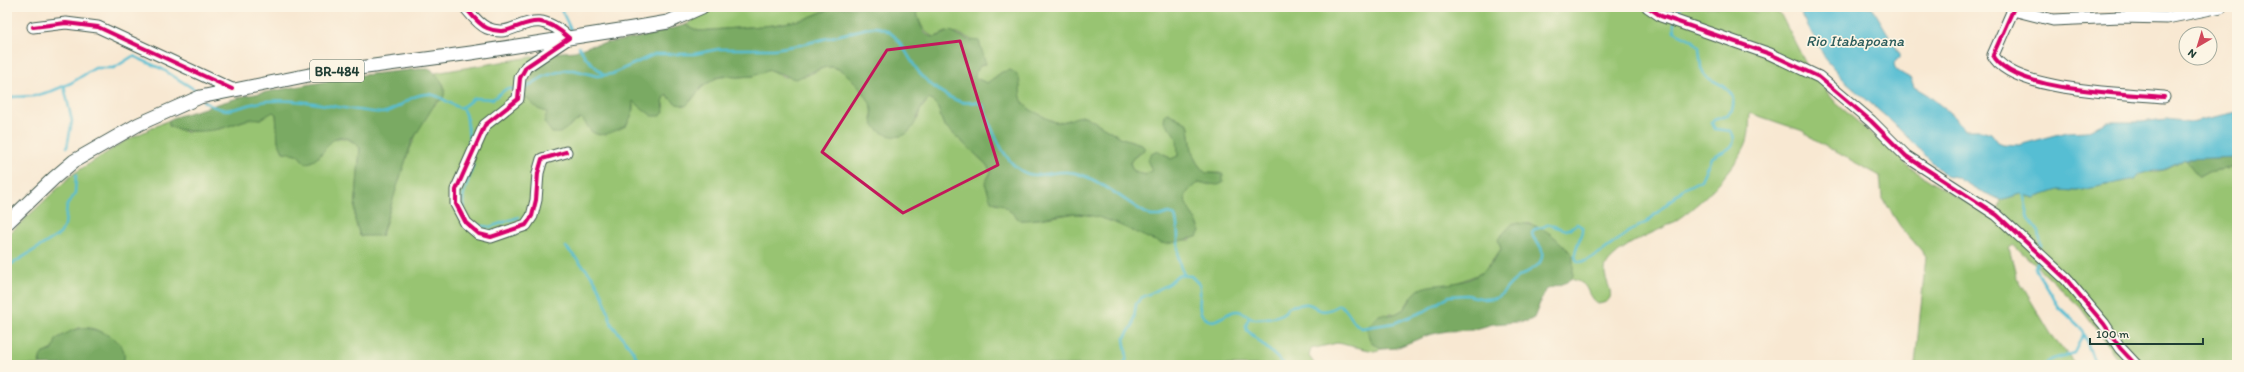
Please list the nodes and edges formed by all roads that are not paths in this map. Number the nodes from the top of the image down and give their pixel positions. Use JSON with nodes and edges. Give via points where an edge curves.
{"nodes":[{"id":1,"x":465,"y":7,"type":"edge"},
{"id":2,"x":702,"y":7,"type":"edge"},
{"id":3,"x":1648,"y":7,"type":"edge"},
{"id":4,"x":2221,"y":7,"type":"edge"},
{"id":5,"x":2012,"y":8,"type":"edge"},
{"id":6,"x":33,"y":27,"type":"dead end"},
{"id":7,"x":569,"y":38,"type":"junction"},
{"id":8,"x":232,"y":89,"type":"junction"},
{"id":9,"x":2164,"y":97,"type":"dead end"},
{"id":10,"x":566,"y":152,"type":"dead end"},
{"id":11,"x":7,"y":224,"type":"edge"},
{"id":12,"x":2136,"y":365,"type":"edge"}],
"edges":[{"from":1,"to":7,"type":"street","via":[[487,28],[500,31],[535,21],[559,29]]},
{"from":2,"to":7,"type":"main road","number":"BR-484","via":[[668,22]]},
{"from":3,"to":12,"type":"street","via":[[1661,16],[1770,54],[1819,77],[1871,121],[1906,156],[1997,216],[2066,279]]},
{"from":4,"to":5,"type":"street","via":[[2166,18],[2053,20]]},
{"from":5,"to":9,"type":"street","via":[[1993,56],[1997,64],[2009,72],[2052,86]]},
{"from":6,"to":8,"type":"street","via":[[66,23],[98,27]]},
{"from":7,"to":8,"type":"main road","number":"BR-484","via":[[314,74]]},
{"from":7,"to":10,"type":"street","via":[[526,67],[520,78],[518,99],[485,125],[456,190],[456,204],[466,223],[478,234],[491,237],[526,225],[532,216],[536,200],[542,159]]},
{"from":8,"to":11,"type":"main road","number":"BR-484","via":[[185,102],[115,136],[54,178]]}]}
